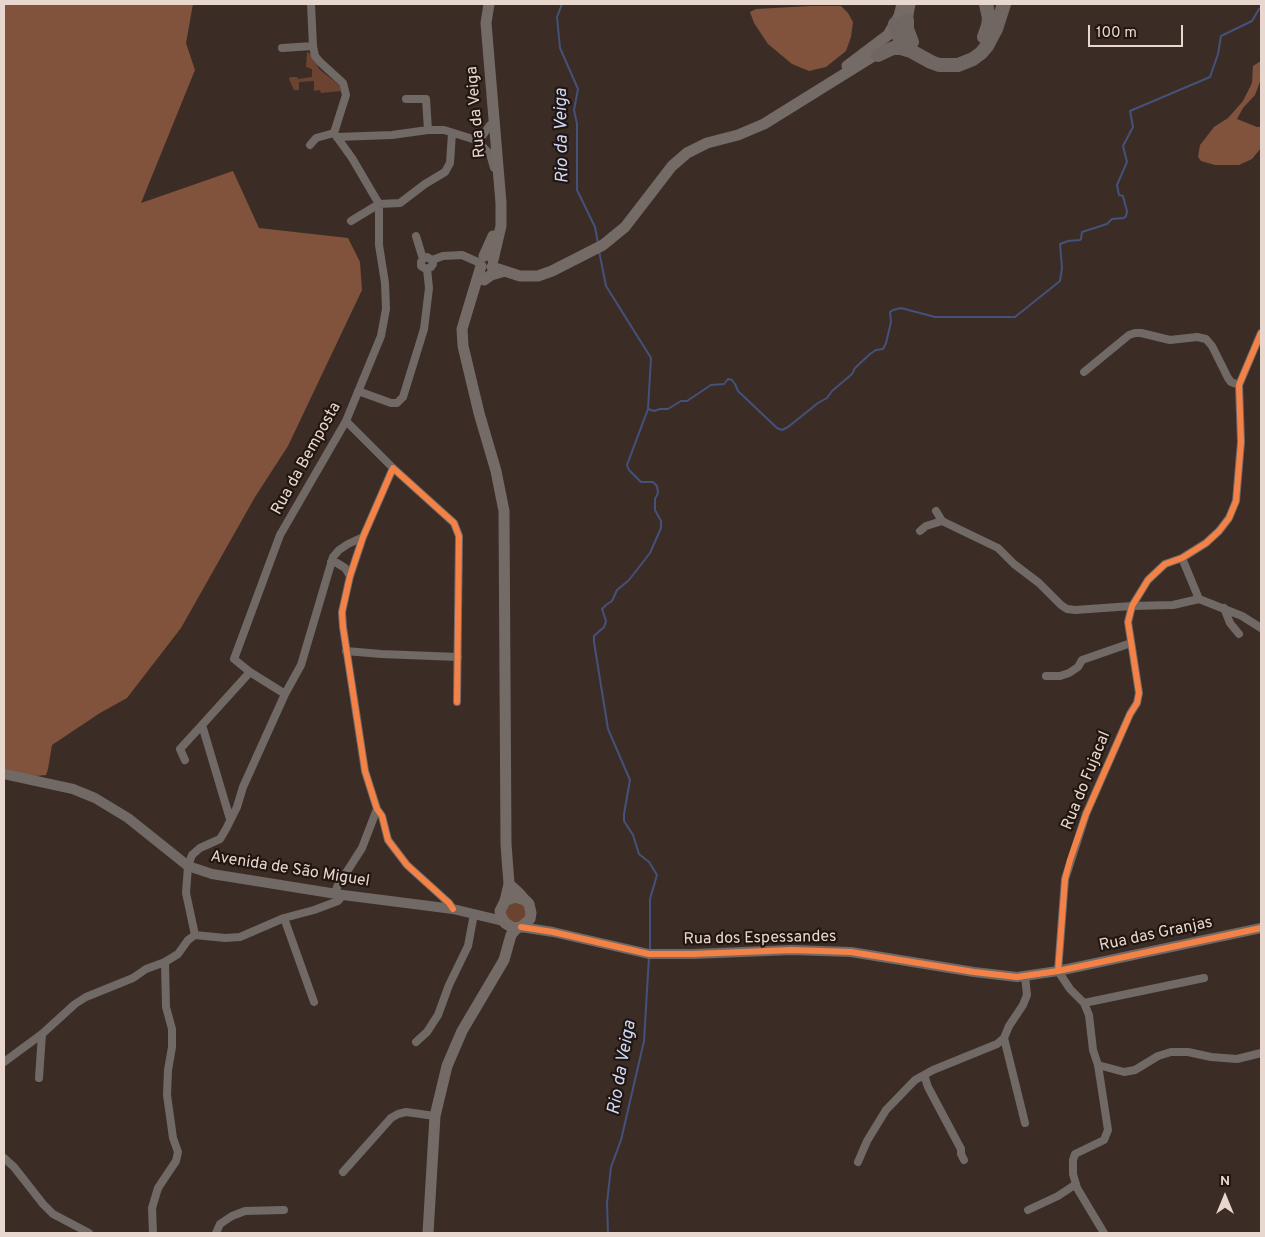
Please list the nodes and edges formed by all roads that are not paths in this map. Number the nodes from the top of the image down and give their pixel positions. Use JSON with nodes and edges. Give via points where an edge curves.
{"nodes":[{"id":1,"x":311,"y":4,"type":"edge"},
{"id":2,"x":489,"y":4,"type":"edge"},
{"id":3,"x":902,"y":4,"type":"edge"},
{"id":4,"x":910,"y":4,"type":"edge"},
{"id":5,"x":986,"y":4,"type":"edge"},
{"id":6,"x":1004,"y":4,"type":"edge"},
{"id":7,"x":897,"y":29,"type":"junction"},
{"id":8,"x":313,"y":46,"type":"junction"},
{"id":9,"x":912,"y":47,"type":"junction"},
{"id":10,"x":282,"y":48,"type":"dead end"},
{"id":11,"x":878,"y":55,"type":"junction"},
{"id":12,"x":406,"y":99,"type":"dead end"},
{"id":13,"x":795,"y":104,"type":"junction"},
{"id":14,"x":494,"y":123,"type":"junction"},
{"id":15,"x":428,"y":130,"type":"junction"},
{"id":16,"x":452,"y":133,"type":"junction"},
{"id":17,"x":336,"y":135,"type":"junction"},
{"id":18,"x":476,"y":140,"type":"junction"},
{"id":19,"x":310,"y":145,"type":"dead end"},
{"id":20,"x":498,"y":170,"type":"junction"},
{"id":21,"x":379,"y":204,"type":"junction"},
{"id":22,"x":500,"y":218,"type":"junction"},
{"id":23,"x":351,"y":221,"type":"dead end"},
{"id":24,"x":416,"y":236,"type":"dead end"},
{"id":25,"x":496,"y":247,"type":"junction"},
{"id":26,"x":423,"y":259,"type":"junction"},
{"id":27,"x":432,"y":260,"type":"junction"},
{"id":28,"x":487,"y":262,"type":"junction"},
{"id":29,"x":427,"y":269,"type":"junction"},
{"id":30,"x":506,"y":269,"type":"junction"},
{"id":31,"x":484,"y":280,"type":"junction"},
{"id":32,"x":474,"y":294,"type":"junction"},
{"id":33,"x":1261,"y":333,"type":"edge"},
{"id":34,"x":1084,"y":372,"type":"dead end"},
{"id":35,"x":1239,"y":385,"type":"junction"},
{"id":36,"x":358,"y":391,"type":"junction"},
{"id":37,"x":346,"y":422,"type":"junction"},
{"id":38,"x":393,"y":468,"type":"junction"},
{"id":39,"x":936,"y":511,"type":"dead end"},
{"id":40,"x":942,"y":521,"type":"junction"},
{"id":41,"x":920,"y":531,"type":"dead end"},
{"id":42,"x":363,"y":537,"type":"junction"},
{"id":43,"x":1182,"y":558,"type":"junction"},
{"id":44,"x":331,"y":562,"type":"junction"},
{"id":45,"x":350,"y":576,"type":"junction"},
{"id":46,"x":1199,"y":599,"type":"junction"},
{"id":47,"x":1132,"y":606,"type":"junction"},
{"id":48,"x":1224,"y":608,"type":"junction"},
{"id":49,"x":1261,"y":628,"type":"edge"},
{"id":50,"x":1239,"y":634,"type":"dead end"},
{"id":51,"x":1131,"y":642,"type":"junction"},
{"id":52,"x":346,"y":651,"type":"junction"},
{"id":53,"x":458,"y":657,"type":"junction"},
{"id":54,"x":250,"y":672,"type":"junction"},
{"id":55,"x":1046,"y":676,"type":"dead end"},
{"id":56,"x":285,"y":694,"type":"junction"},
{"id":57,"x":457,"y":702,"type":"dead end"},
{"id":58,"x":202,"y":725,"type":"junction"},
{"id":59,"x":185,"y":760,"type":"dead end"},
{"id":60,"x":4,"y":774,"type":"edge"},
{"id":61,"x":377,"y":809,"type":"junction"},
{"id":62,"x":230,"y":819,"type":"junction"},
{"id":63,"x":188,"y":866,"type":"junction"},
{"id":64,"x":509,"y":884,"type":"junction"},
{"id":65,"x":339,"y":894,"type":"junction"},
{"id":66,"x":525,"y":900,"type":"junction"},
{"id":67,"x":503,"y":904,"type":"junction"},
{"id":68,"x":453,"y":909,"type":"junction"},
{"id":69,"x":531,"y":913,"type":"junction"},
{"id":70,"x":476,"y":914,"type":"junction"},
{"id":71,"x":284,"y":918,"type":"junction"},
{"id":72,"x":504,"y":922,"type":"junction"},
{"id":73,"x":519,"y":927,"type":"junction"},
{"id":74,"x":1261,"y":928,"type":"edge"},
{"id":75,"x":553,"y":932,"type":"junction"},
{"id":76,"x":195,"y":935,"type":"junction"},
{"id":77,"x":506,"y":952,"type":"junction"},
{"id":78,"x":165,"y":962,"type":"junction"},
{"id":79,"x":1058,"y":971,"type":"junction"},
{"id":80,"x":1025,"y":976,"type":"junction"},
{"id":81,"x":1204,"y":978,"type":"dead end"},
{"id":82,"x":314,"y":1002,"type":"dead end"},
{"id":83,"x":1084,"y":1003,"type":"junction"},
{"id":84,"x":42,"y":1034,"type":"junction"},
{"id":85,"x":1004,"y":1038,"type":"junction"},
{"id":86,"x":416,"y":1042,"type":"dead end"},
{"id":87,"x":1261,"y":1053,"type":"edge"},
{"id":88,"x":4,"y":1062,"type":"edge"},
{"id":89,"x":1098,"y":1066,"type":"junction"},
{"id":90,"x":924,"y":1075,"type":"junction"},
{"id":91,"x":39,"y":1078,"type":"dead end"},
{"id":92,"x":435,"y":1116,"type":"junction"},
{"id":93,"x":1025,"y":1123,"type":"dead end"},
{"id":94,"x":4,"y":1158,"type":"edge"},
{"id":95,"x":964,"y":1160,"type":"dead end"},
{"id":96,"x":858,"y":1162,"type":"dead end"},
{"id":97,"x":343,"y":1172,"type":"dead end"},
{"id":98,"x":1076,"y":1184,"type":"junction"},
{"id":99,"x":284,"y":1210,"type":"dead end"},
{"id":100,"x":1028,"y":1210,"type":"dead end"},
{"id":101,"x":89,"y":1233,"type":"edge"},
{"id":102,"x":153,"y":1233,"type":"edge"},
{"id":103,"x":216,"y":1233,"type":"edge"},
{"id":104,"x":428,"y":1233,"type":"edge"},
{"id":105,"x":1104,"y":1233,"type":"edge"}],
"edges":[{"from":1,"to":8,"type":"street"},
{"from":2,"to":14,"type":"main road","name":"Rua da Veiga","via":[[486,23]]},
{"from":3,"to":7,"type":"main road"},
{"from":4,"to":7,"type":"main road"},
{"from":5,"to":9,"type":"highway","via":[[987,32],[979,46],[966,56],[940,58]]},
{"from":6,"to":9,"type":"highway","via":[[992,39],[973,59],[958,65],[939,65]]},
{"from":7,"to":9,"type":"highway","via":[[903,44]]},
{"from":7,"to":11,"type":"main road","via":[[891,44]]},
{"from":7,"to":13,"type":"main road"},
{"from":8,"to":10,"type":"street"},
{"from":8,"to":17,"type":"street","via":[[315,56],[343,83],[346,95]]},
{"from":9,"to":11,"type":"highway","via":[[893,48]]},
{"from":11,"to":13,"type":"main road"},
{"from":12,"to":15,"type":"street","via":[[426,99]]},
{"from":13,"to":30,"type":"main road","via":[[764,124],[706,143],[687,153],[672,166],[625,227],[603,245],[538,276],[520,276]]},
{"from":14,"to":18,"type":"street"},
{"from":14,"to":20,"type":"main road","name":"Rua da Veiga"},
{"from":15,"to":16,"type":"street"},
{"from":15,"to":17,"type":"street","via":[[392,136]]},
{"from":16,"to":18,"type":"street"},
{"from":16,"to":21,"type":"street","via":[[450,163],[445,172],[400,203]]},
{"from":17,"to":19,"type":"street","via":[[316,138]]},
{"from":17,"to":21,"type":"street"},
{"from":18,"to":20,"type":"street","via":[[490,154],[494,168]]},
{"from":20,"to":22,"type":"main road","name":"Rua da Veiga"},
{"from":21,"to":23,"type":"street"},
{"from":21,"to":36,"type":"street","name":"Rua da Bemposta","via":[[379,245],[386,283],[386,310],[381,336]]},
{"from":22,"to":25,"type":"main road","name":"Rua da Veiga"},
{"from":22,"to":28,"type":"main road","name":"Rua da Veiga"},
{"from":24,"to":26,"type":"street"},
{"from":25,"to":28,"type":"main road","name":"Rua da Veiga"},
{"from":25,"to":30,"type":"main road"},
{"from":26,"to":27,"type":"street"},
{"from":26,"to":29,"type":"street","via":[[422,266]]},
{"from":27,"to":28,"type":"street","via":[[462,255]]},
{"from":27,"to":29,"type":"street","via":[[432,266]]},
{"from":28,"to":30,"type":"main road"},
{"from":28,"to":31,"type":"main road"},
{"from":28,"to":32,"type":"main road"},
{"from":29,"to":36,"type":"street","via":[[429,288],[424,329],[403,397],[397,403],[391,403]]},
{"from":30,"to":31,"type":"main road"},
{"from":31,"to":32,"type":"main road"},
{"from":32,"to":64,"type":"main road","via":[[462,329],[463,346],[504,511]]},
{"from":33,"to":35,"type":"street"},
{"from":34,"to":35,"type":"street","via":[[1129,335],[1141,333],[1170,340],[1197,337],[1206,339],[1228,378]]},
{"from":35,"to":43,"type":"street","via":[[1241,442],[1236,500],[1229,518],[1219,531]]},
{"from":36,"to":37,"type":"street","name":"Rua da Bemposta"},
{"from":37,"to":38,"type":"street"},
{"from":37,"to":54,"type":"street","name":"Rua da Bemposta","via":[[280,535],[234,658]]},
{"from":38,"to":42,"type":"street"},
{"from":38,"to":53,"type":"street","via":[[454,523],[459,536]]},
{"from":39,"to":40,"type":"street"},
{"from":40,"to":41,"type":"street"},
{"from":40,"to":47,"type":"street","via":[[998,548],[1068,609]]},
{"from":42,"to":44,"type":"street","via":[[339,550]]},
{"from":42,"to":45,"type":"street"},
{"from":43,"to":46,"type":"street"},
{"from":43,"to":47,"type":"street","via":[[1166,564],[1148,580]]},
{"from":44,"to":45,"type":"street","via":[[345,568]]},
{"from":44,"to":56,"type":"street","via":[[301,665]]},
{"from":45,"to":52,"type":"street","via":[[342,612]]},
{"from":46,"to":47,"type":"street","via":[[1172,605]]},
{"from":46,"to":48,"type":"street"},
{"from":47,"to":51,"type":"street","name":"Rua do Fujacal","via":[[1128,622]]},
{"from":48,"to":49,"type":"street"},
{"from":48,"to":50,"type":"street"},
{"from":51,"to":55,"type":"street","via":[[1082,660],[1069,673]]},
{"from":51,"to":79,"type":"street","name":"Rua do Fujacal","via":[[1139,693],[1137,703],[1086,814],[1070,860],[1065,879]]},
{"from":52,"to":53,"type":"street"},
{"from":52,"to":61,"type":"street","via":[[361,750]]},
{"from":53,"to":57,"type":"street"},
{"from":54,"to":56,"type":"street"},
{"from":54,"to":58,"type":"street"},
{"from":56,"to":62,"type":"street"},
{"from":58,"to":59,"type":"street","via":[[180,749]]},
{"from":58,"to":62,"type":"street"},
{"from":60,"to":63,"type":"street","name":"Avenida de São Miguel","via":[[73,789],[95,798],[128,818]]},
{"from":61,"to":65,"type":"street","via":[[362,848],[337,887]]},
{"from":61,"to":68,"type":"street","via":[[388,840],[407,864]]},
{"from":62,"to":63,"type":"street","via":[[220,839],[200,848],[192,855]]},
{"from":63,"to":65,"type":"street","name":"Avenida de São Miguel","via":[[212,874]]},
{"from":63,"to":76,"type":"street","via":[[186,893]]},
{"from":64,"to":66,"type":"main road"},
{"from":64,"to":67,"type":"main road"},
{"from":65,"to":68,"type":"street","name":"Avenida de São Miguel"},
{"from":65,"to":71,"type":"street","via":[[338,901]]},
{"from":66,"to":67,"type":"main road","via":[[515,897]]},
{"from":66,"to":69,"type":"main road"},
{"from":67,"to":70,"type":"street","via":[[489,912]]},
{"from":67,"to":72,"type":"main road","via":[[501,916]]},
{"from":68,"to":70,"type":"street","name":"Avenida de São Miguel"},
{"from":69,"to":73,"type":"main road","via":[[526,924]]},
{"from":69,"to":75,"type":"street","via":[[537,923]]},
{"from":70,"to":72,"type":"street","name":"Avenida de São Miguel"},
{"from":70,"to":86,"type":"street","via":[[468,946],[438,1015]]},
{"from":71,"to":76,"type":"street","via":[[240,937]]},
{"from":71,"to":82,"type":"street"},
{"from":72,"to":73,"type":"main road","via":[[508,926]]},
{"from":72,"to":77,"type":"main road"},
{"from":73,"to":75,"type":"street","name":"Rua dos Espessandes"},
{"from":73,"to":77,"type":"main road","via":[[512,935]]},
{"from":74,"to":79,"type":"street","name":"Rua das Granjas"},
{"from":75,"to":80,"type":"street","name":"Rua dos Espessandes","via":[[649,954],[792,950],[851,952],[974,972]]},
{"from":76,"to":78,"type":"street","via":[[178,954]]},
{"from":77,"to":92,"type":"main road","via":[[455,1045]]},
{"from":78,"to":84,"type":"street","via":[[86,997]]},
{"from":78,"to":102,"type":"street","via":[[166,1007],[172,1029],[167,1095],[178,1152],[176,1161],[158,1188],[152,1208]]},
{"from":79,"to":80,"type":"street","name":"Rua dos Espessandes"},
{"from":79,"to":83,"type":"street"},
{"from":80,"to":85,"type":"street","via":[[1027,995],[1024,1005]]},
{"from":81,"to":83,"type":"street"},
{"from":83,"to":89,"type":"street","via":[[1090,1015]]},
{"from":84,"to":88,"type":"street"},
{"from":84,"to":91,"type":"street"},
{"from":85,"to":90,"type":"street","via":[[997,1044]]},
{"from":85,"to":93,"type":"street"},
{"from":87,"to":89,"type":"street","via":[[1237,1059],[1171,1052],[1135,1070],[1124,1072]]},
{"from":89,"to":98,"type":"street","via":[[1108,1130],[1104,1140],[1075,1154],[1073,1174]]},
{"from":90,"to":95,"type":"street"},
{"from":90,"to":96,"type":"street","via":[[886,1110]]},
{"from":92,"to":97,"type":"street","via":[[406,1112],[391,1118]]},
{"from":92,"to":104,"type":"main road"},
{"from":94,"to":101,"type":"street","via":[[53,1214]]},
{"from":98,"to":100,"type":"street"},
{"from":98,"to":105,"type":"street"},
{"from":99,"to":103,"type":"street","via":[[245,1211],[220,1224]]}]}
